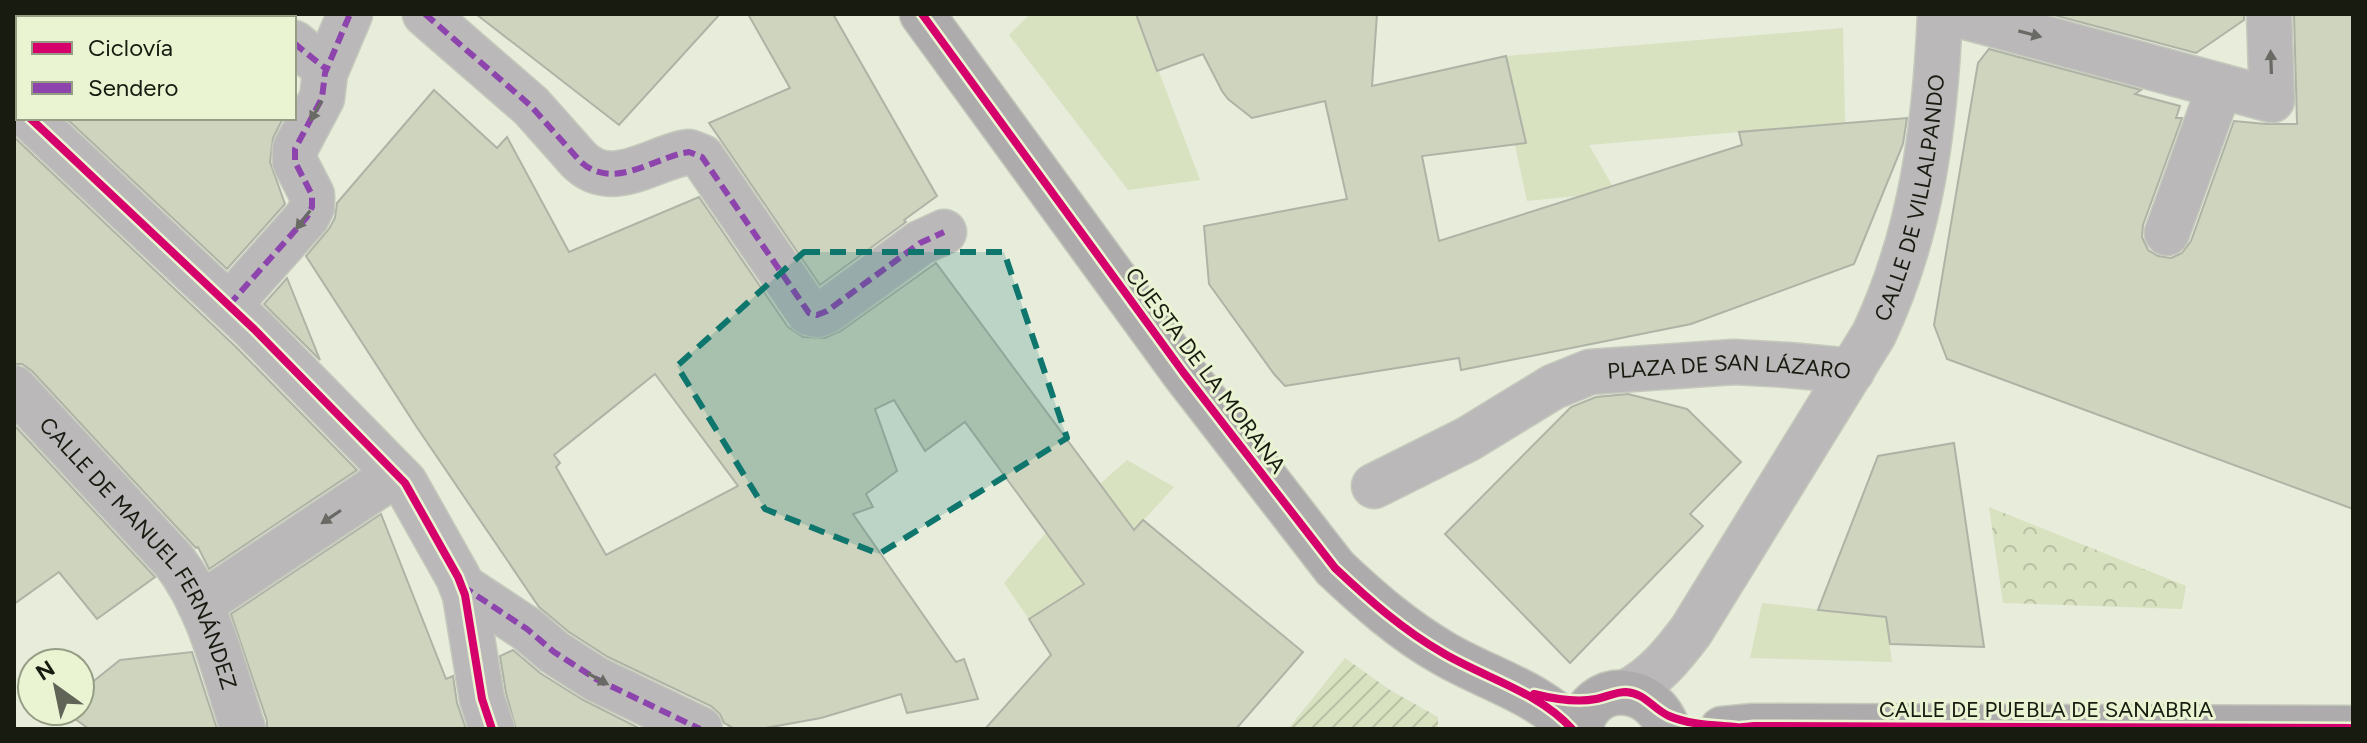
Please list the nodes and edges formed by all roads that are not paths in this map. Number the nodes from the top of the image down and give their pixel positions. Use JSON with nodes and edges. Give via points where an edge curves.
{"nodes":[{"id":1,"x":350,"y":14,"type":"edge"},
{"id":2,"x":425,"y":14,"type":"edge"},
{"id":3,"x":922,"y":14,"type":"edge"},
{"id":4,"x":1940,"y":14,"type":"edge"},
{"id":5,"x":1955,"y":14,"type":"edge"},
{"id":6,"x":2269,"y":14,"type":"edge"},
{"id":7,"x":310,"y":56,"type":"edge"},
{"id":8,"x":2220,"y":86,"type":"junction"},
{"id":9,"x":32,"y":120,"type":"edge"},
{"id":10,"x":944,"y":232,"type":"dead end"},
{"id":11,"x":2167,"y":233,"type":"dead end"},
{"id":12,"x":229,"y":305,"type":"junction"},
{"id":13,"x":1852,"y":371,"type":"junction"},
{"id":14,"x":14,"y":388,"type":"edge"},
{"id":15,"x":396,"y":474,"type":"junction"},
{"id":16,"x":1374,"y":486,"type":"dead end"},
{"id":17,"x":462,"y":586,"type":"junction"},
{"id":18,"x":200,"y":605,"type":"junction"},
{"id":19,"x":1618,"y":715,"type":"edge"},
{"id":20,"x":1731,"y":728,"type":"edge"},
{"id":21,"x":2131,"y":728,"type":"edge"},
{"id":22,"x":2353,"y":728,"type":"edge"},
{"id":23,"x":243,"y":729,"type":"edge"},
{"id":24,"x":492,"y":729,"type":"edge"},
{"id":25,"x":700,"y":729,"type":"edge"}],
"edges":[{"from":1,"to":7,"type":"street"},
{"from":2,"to":10,"type":"street","via":[[531,106],[588,168],[626,173],[683,153],[702,157],[809,313],[827,311],[920,243]]},
{"from":3,"to":19,"type":"highway","name":"CUESTA DE LA MORANA","via":[[1183,372],[1335,568],[1418,637],[1554,713]]},
{"from":4,"to":13,"type":"street","name":"CALLE DE VILLALPANDO","via":[[1932,129],[1914,223],[1891,297]]},
{"from":5,"to":8,"type":"street","one_way":true},
{"from":8,"to":6,"type":"street","one_way":true,"via":[[2272,100]]},
{"from":7,"to":12,"type":"street","one_way":true,"via":[[322,98],[294,155],[311,191],[312,207]]},
{"from":8,"to":11,"type":"street"},
{"from":9,"to":12,"type":"street"},
{"from":12,"to":15,"type":"street"},
{"from":13,"to":16,"type":"street","name":"PLAZA DE SAN LÁZARO","via":[[1734,362],[1590,372],[1553,387],[1468,439]]},
{"from":13,"to":19,"type":"street","name":"PLAZA DE SAN LÁZARO","via":[[1687,635],[1664,684]]},
{"from":14,"to":18,"type":"street","name":"CALLE DE MANUEL FERNÁNDEZ","via":[[174,561]]},
{"from":15,"to":17,"type":"street"},
{"from":15,"to":18,"type":"street","one_way":true},
{"from":17,"to":24,"type":"street"},
{"from":17,"to":25,"type":"street","one_way":true,"via":[[596,679]]},
{"from":18,"to":23,"type":"street","name":"CALLE DE MANUEL FERNÁNDEZ"},
{"from":19,"to":20,"type":"highway","name":"CALLE DE PUEBLA DE SANABRIA"},
{"from":20,"to":21,"type":"highway","name":"CALLE DE PUEBLA DE SANABRIA"},
{"from":21,"to":22,"type":"highway","name":"CALLE DE PUEBLA DE SANABRIA"}]}
